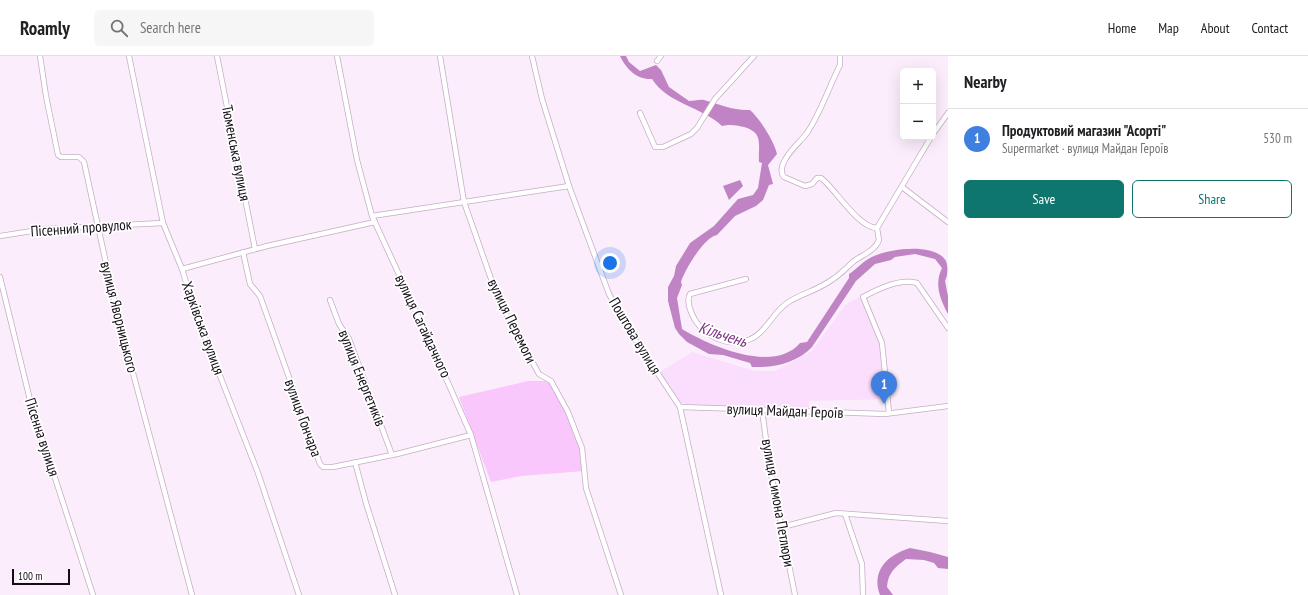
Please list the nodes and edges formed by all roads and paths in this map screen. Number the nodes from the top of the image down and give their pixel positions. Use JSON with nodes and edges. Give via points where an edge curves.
{"nodes":[{"id":1,"x":40,"y":56,"type":"edge"},
{"id":2,"x":129,"y":56,"type":"edge"},
{"id":3,"x":217,"y":56,"type":"edge"},
{"id":4,"x":337,"y":56,"type":"edge"},
{"id":5,"x":440,"y":56,"type":"edge"},
{"id":6,"x":532,"y":56,"type":"edge"},
{"id":7,"x":662,"y":56,"type":"edge"},
{"id":8,"x":754,"y":56,"type":"edge"},
{"id":9,"x":840,"y":56,"type":"edge"},
{"id":10,"x":657,"y":61,"type":"dead end"},
{"id":11,"x":640,"y":113,"type":"dead end"},
{"id":12,"x":948,"y":113,"type":"edge"},
{"id":13,"x":936,"y":130,"type":"edge"},
{"id":14,"x":929,"y":140,"type":"edge"},
{"id":15,"x":569,"y":186,"type":"junction"},
{"id":16,"x":902,"y":187,"type":"junction"},
{"id":17,"x":464,"y":202,"type":"junction"},
{"id":18,"x":372,"y":216,"type":"junction"},
{"id":19,"x":375,"y":222,"type":"junction"},
{"id":20,"x":948,"y":222,"type":"edge"},
{"id":21,"x":163,"y":223,"type":"junction"},
{"id":22,"x":97,"y":227,"type":"junction"},
{"id":23,"x":876,"y":228,"type":"junction"},
{"id":24,"x":0,"y":236,"type":"edge"},
{"id":25,"x":255,"y":249,"type":"junction"},
{"id":26,"x":244,"y":252,"type":"junction"},
{"id":27,"x":182,"y":269,"type":"junction"},
{"id":28,"x":0,"y":277,"type":"edge"},
{"id":29,"x":746,"y":279,"type":"dead end"},
{"id":30,"x":330,"y":300,"type":"dead end"},
{"id":31,"x":948,"y":328,"type":"edge"},
{"id":32,"x":948,"y":406,"type":"edge"},
{"id":33,"x":680,"y":407,"type":"junction"},
{"id":34,"x":762,"y":410,"type":"junction"},
{"id":35,"x":889,"y":413,"type":"junction"},
{"id":36,"x":471,"y":435,"type":"junction"},
{"id":37,"x":392,"y":455,"type":"junction"},
{"id":38,"x":355,"y":462,"type":"junction"},
{"id":39,"x":845,"y":514,"type":"junction"},
{"id":40,"x":948,"y":522,"type":"edge"},
{"id":41,"x":782,"y":527,"type":"junction"},
{"id":42,"x":93,"y":595,"type":"edge"},
{"id":43,"x":192,"y":595,"type":"edge"},
{"id":44,"x":293,"y":595,"type":"edge"},
{"id":45,"x":299,"y":595,"type":"edge"},
{"id":46,"x":395,"y":595,"type":"edge"},
{"id":47,"x":517,"y":595,"type":"edge"},
{"id":48,"x":621,"y":595,"type":"edge"},
{"id":49,"x":721,"y":595,"type":"edge"},
{"id":50,"x":794,"y":595,"type":"edge"},
{"id":51,"x":863,"y":595,"type":"edge"}],
"edges":[{"from":1,"to":22,"type":"street","name":"вулиця Яворницького","via":[[58,155],[79,157],[84,162]]},
{"from":2,"to":21,"type":"street","name":"Харківська вулиця"},
{"from":3,"to":25,"type":"street","name":"Тюменська вулиця"},
{"from":4,"to":18,"type":"street","name":"вулиця Сагайдачного","via":[[357,160]]},
{"from":5,"to":17,"type":"street","name":"вулиця Перемоги"},
{"from":6,"to":15,"type":"street","name":"Поштова вулиця"},
{"from":7,"to":10,"type":"street"},
{"from":8,"to":11,"type":"street","via":[[716,99],[691,134],[659,148],[655,147]]},
{"from":9,"to":23,"type":"street","via":[[840,65],[813,122],[786,158],[782,175],[805,186],[821,178],[852,212],[870,227]]},
{"from":12,"to":13,"type":"street"},
{"from":14,"to":16,"type":"street"},
{"from":15,"to":17,"type":"street"},
{"from":15,"to":33,"type":"street","name":"Поштова вулиця","via":[[609,294],[627,327]]},
{"from":16,"to":20,"type":"street"},
{"from":16,"to":23,"type":"street"},
{"from":17,"to":18,"type":"street"},
{"from":17,"to":48,"type":"street","name":"вулиця Перемоги","via":[[496,293],[507,316],[539,374],[551,381],[568,412],[582,448],[586,488]]},
{"from":18,"to":19,"type":"street","name":"вулиця Сагайдачного"},
{"from":19,"to":25,"type":"street"},
{"from":19,"to":36,"type":"street","name":"вулиця Сагайдачного"},
{"from":21,"to":22,"type":"street","name":"Пісенний провулок"},
{"from":21,"to":27,"type":"street","name":"Харківська вулиця"},
{"from":22,"to":24,"type":"street","name":"Пісенний провулок","via":[[45,229]]},
{"from":22,"to":43,"type":"street","name":"вулиця Яворницького","via":[[116,309]]},
{"from":23,"to":29,"type":"street","via":[[879,240],[873,248],[833,279],[784,304],[751,339],[738,342],[710,335],[692,315],[690,294]]},
{"from":25,"to":26,"type":"street"},
{"from":26,"to":27,"type":"street"},
{"from":26,"to":38,"type":"street","name":"вулиця Гончара","via":[[250,284],[260,296],[320,464],[328,468]]},
{"from":27,"to":45,"type":"street","name":"Харківська вулиця","via":[[195,312],[261,480]]},
{"from":28,"to":42,"type":"street","name":"Пісенна вулиця","via":[[31,404]]},
{"from":30,"to":37,"type":"street","name":"вулиця Енергетиків","via":[[349,339]]},
{"from":31,"to":35,"type":"street","via":[[924,290],[912,281],[891,285],[863,297],[882,343]]},
{"from":32,"to":35,"type":"street","name":"вулиця Майдан Героїв"},
{"from":33,"to":34,"type":"street","name":"вулиця Майдан Героїв"},
{"from":33,"to":49,"type":"street","name":"Поштова вулиця"},
{"from":34,"to":35,"type":"street","name":"вулиця Майдан Героїв"},
{"from":34,"to":41,"type":"street","name":"вулиця Симона Петлюри","via":[[770,469]]},
{"from":36,"to":37,"type":"street","name":"вулиця Гончара"},
{"from":36,"to":47,"type":"street","name":"вулиця Сагайдачного"},
{"from":37,"to":38,"type":"street","name":"вулиця Гончара"},
{"from":38,"to":46,"type":"street"},
{"from":39,"to":40,"type":"street"},
{"from":39,"to":41,"type":"street"},
{"from":39,"to":51,"type":"street","via":[[862,564]]},
{"from":41,"to":50,"type":"street","name":"вулиця Симона Петлюри"},
{"from":44,"to":45,"type":"street"}]}
